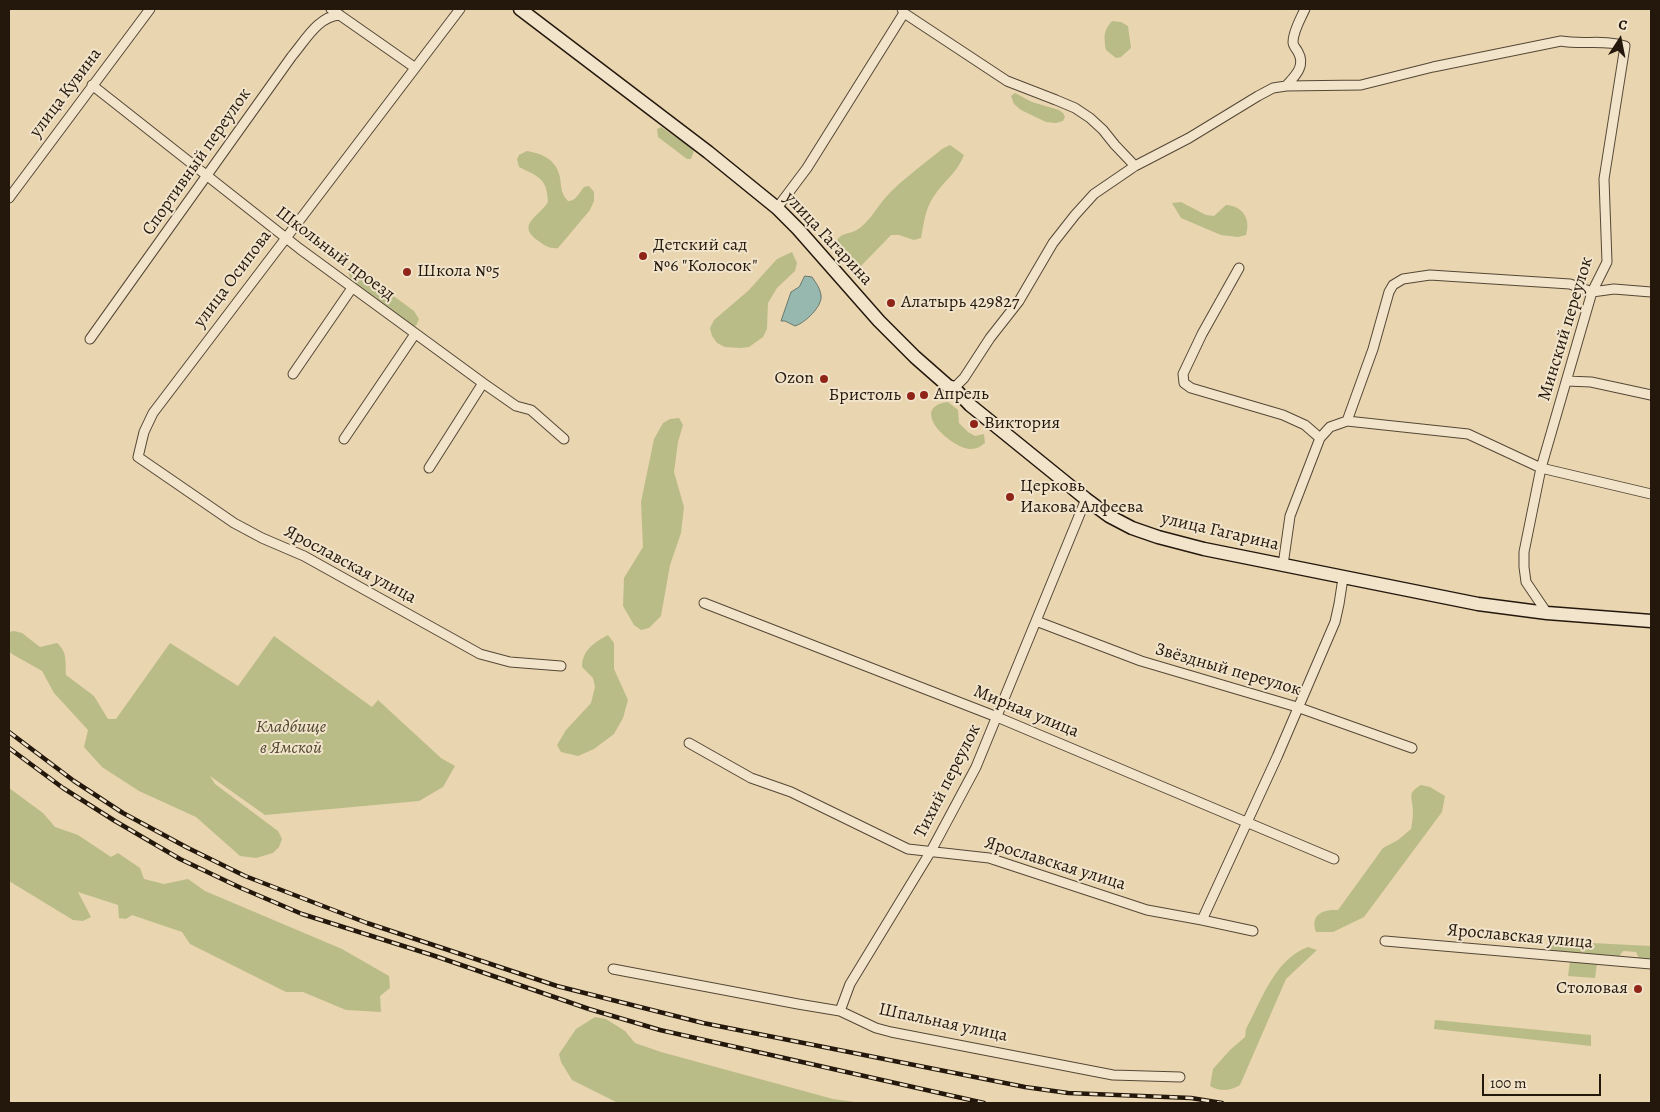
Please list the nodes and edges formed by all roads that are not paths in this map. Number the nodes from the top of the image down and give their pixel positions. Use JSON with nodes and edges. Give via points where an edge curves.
{"nodes":[{"id":1,"x":150,"y":9,"type":"edge"},
{"id":2,"x":331,"y":9,"type":"edge"},
{"id":3,"x":460,"y":9,"type":"edge"},
{"id":4,"x":520,"y":9,"type":"edge"},
{"id":5,"x":1305,"y":9,"type":"edge"},
{"id":6,"x":903,"y":11,"type":"edge"},
{"id":7,"x":340,"y":15,"type":"junction"},
{"id":8,"x":414,"y":67,"type":"junction"},
{"id":9,"x":92,"y":85,"type":"junction"},
{"id":10,"x":1286,"y":86,"type":"junction"},
{"id":11,"x":1136,"y":166,"type":"junction"},
{"id":12,"x":207,"y":176,"type":"junction"},
{"id":13,"x":9,"y":198,"type":"edge"},
{"id":14,"x":777,"y":208,"type":"junction"},
{"id":15,"x":286,"y":236,"type":"junction"},
{"id":16,"x":1239,"y":268,"type":"dead end"},
{"id":17,"x":352,"y":288,"type":"junction"},
{"id":18,"x":1592,"y":292,"type":"junction"},
{"id":19,"x":1651,"y":292,"type":"edge"},
{"id":20,"x":415,"y":334,"type":"junction"},
{"id":21,"x":90,"y":339,"type":"dead end"},
{"id":22,"x":293,"y":374,"type":"dead end"},
{"id":23,"x":1566,"y":382,"type":"junction"},
{"id":24,"x":483,"y":383,"type":"junction"},
{"id":25,"x":954,"y":388,"type":"junction"},
{"id":26,"x":1651,"y":396,"type":"edge"},
{"id":27,"x":1347,"y":421,"type":"junction"},
{"id":28,"x":1320,"y":438,"type":"junction"},
{"id":29,"x":344,"y":439,"type":"dead end"},
{"id":30,"x":564,"y":440,"type":"dead end"},
{"id":31,"x":138,"y":457,"type":"joint"},
{"id":32,"x":429,"y":468,"type":"dead end"},
{"id":33,"x":1542,"y":468,"type":"junction"},
{"id":34,"x":1651,"y":494,"type":"edge"},
{"id":35,"x":1086,"y":500,"type":"junction"},
{"id":36,"x":1282,"y":565,"type":"junction"},
{"id":37,"x":1343,"y":578,"type":"junction"},
{"id":38,"x":704,"y":603,"type":"dead end"},
{"id":39,"x":1547,"y":613,"type":"junction"},
{"id":40,"x":1036,"y":621,"type":"junction"},
{"id":41,"x":1651,"y":621,"type":"edge"},
{"id":42,"x":561,"y":666,"type":"dead end"},
{"id":43,"x":1297,"y":707,"type":"junction"},
{"id":44,"x":998,"y":717,"type":"junction"},
{"id":45,"x":690,"y":743,"type":"dead end"},
{"id":46,"x":1412,"y":748,"type":"dead end"},
{"id":47,"x":1246,"y":822,"type":"junction"},
{"id":48,"x":931,"y":851,"type":"junction"},
{"id":49,"x":1334,"y":859,"type":"dead end"},
{"id":50,"x":1202,"y":920,"type":"junction"},
{"id":51,"x":1253,"y":931,"type":"dead end"},
{"id":52,"x":1385,"y":941,"type":"dead end"},
{"id":53,"x":1651,"y":964,"type":"edge"},
{"id":54,"x":613,"y":969,"type":"dead end"},
{"id":55,"x":840,"y":1010,"type":"junction"},
{"id":56,"x":1180,"y":1077,"type":"dead end"}],
"edges":[{"from":1,"to":9,"type":"street","name":"улица Кувина"},
{"from":2,"to":7,"type":"street"},
{"from":3,"to":8,"type":"street","name":"улица Осипова"},
{"from":4,"to":14,"type":"main road","name":"улица Гагарина"},
{"from":5,"to":10,"type":"street","via":[[1293,36],[1293,45],[1301,63]]},
{"from":6,"to":11,"type":"street","via":[[1007,81],[1075,108],[1103,130]]},
{"from":6,"to":14,"type":"street","via":[[807,168]]},
{"from":7,"to":8,"type":"street"},
{"from":7,"to":12,"type":"street","name":"Спортивный переулок","via":[[319,24],[292,56]]},
{"from":8,"to":15,"type":"street","name":"улица Осипова"},
{"from":9,"to":12,"type":"street","name":"Школьный проезд"},
{"from":9,"to":13,"type":"street","name":"улица Кувина"},
{"from":10,"to":11,"type":"street","via":[[1273,88]]},
{"from":10,"to":18,"type":"street","name":"Минский переулок","via":[[1361,85],[1561,41],[1576,44],[1613,42],[1625,46],[1604,179],[1607,262]]},
{"from":11,"to":25,"type":"street","via":[[1094,194],[1074,215],[1053,243],[1019,301]]},
{"from":12,"to":15,"type":"street","name":"Школьный проезд"},
{"from":12,"to":21,"type":"street","name":"Спортивный переулок"},
{"from":14,"to":25,"type":"main road","name":"улица Гагарина","via":[[914,357]]},
{"from":15,"to":17,"type":"street","name":"Школьный проезд"},
{"from":15,"to":31,"type":"street","name":"улица Осипова","via":[[153,413]]},
{"from":16,"to":28,"type":"street","via":[[1202,334],[1183,374],[1184,383],[1190,388],[1283,415],[1305,425]]},
{"from":17,"to":20,"type":"street","name":"Школьный проезд"},
{"from":17,"to":22,"type":"street"},
{"from":18,"to":19,"type":"street","via":[[1614,289]]},
{"from":18,"to":23,"type":"street","name":"Минский переулок"},
{"from":18,"to":27,"type":"street","via":[[1570,284],[1430,275],[1403,279],[1388,292],[1373,349]]},
{"from":20,"to":24,"type":"street","name":"Школьный проезд"},
{"from":20,"to":29,"type":"street"},
{"from":23,"to":26,"type":"street","via":[[1592,382]]},
{"from":23,"to":33,"type":"street","name":"Минский переулок"},
{"from":24,"to":30,"type":"street","name":"Школьный проезд","via":[[516,406],[531,410]]},
{"from":24,"to":32,"type":"street"},
{"from":25,"to":35,"type":"main road","name":"улица Гагарина","via":[[970,405]]},
{"from":27,"to":28,"type":"street","via":[[1330,427]]},
{"from":27,"to":33,"type":"street","via":[[1468,434]]},
{"from":28,"to":36,"type":"street","via":[[1290,516]]},
{"from":31,"to":42,"type":"street","name":"Ярославская улица","via":[[234,523],[304,556],[480,654],[510,662]]},
{"from":33,"to":34,"type":"street"},
{"from":33,"to":39,"type":"street","name":"Минский переулок","via":[[1524,567],[1526,582]]},
{"from":35,"to":36,"type":"main road","name":"улица Гагарина","via":[[1116,520],[1158,537]]},
{"from":35,"to":40,"type":"street","name":"Тихий переулок"},
{"from":36,"to":37,"type":"main road","name":"улица Гагарина"},
{"from":37,"to":39,"type":"main road","name":"улица Гагарина","via":[[1478,604]]},
{"from":37,"to":43,"type":"street","via":[[1335,622]]},
{"from":38,"to":44,"type":"street","name":"Мирная улица"},
{"from":39,"to":41,"type":"main road","name":"улица Гагарина"},
{"from":40,"to":43,"type":"street","name":"Звёздный переулок","via":[[1140,662]]},
{"from":40,"to":44,"type":"street","name":"Тихий переулок"},
{"from":43,"to":46,"type":"street","name":"Звёздный переулок"},
{"from":43,"to":47,"type":"street"},
{"from":44,"to":47,"type":"street","name":"Мирная улица"},
{"from":44,"to":48,"type":"street","name":"Тихий переулок","via":[[976,767]]},
{"from":45,"to":48,"type":"street","name":"Ярославская улица","via":[[751,778],[791,792],[908,849]]},
{"from":47,"to":49,"type":"street","name":"Мирная улица"},
{"from":47,"to":50,"type":"street"},
{"from":48,"to":50,"type":"street","name":"Ярославская улица","via":[[989,858],[1147,910]]},
{"from":48,"to":55,"type":"street","name":"Тихий переулок","via":[[850,984]]},
{"from":50,"to":51,"type":"street","name":"Ярославская улица"},
{"from":52,"to":53,"type":"street","name":"Ярославская улица"},
{"from":54,"to":55,"type":"street","name":"Шпальная улица"},
{"from":55,"to":56,"type":"street","name":"Шпальная улица","via":[[891,1032],[1113,1074]]}]}
